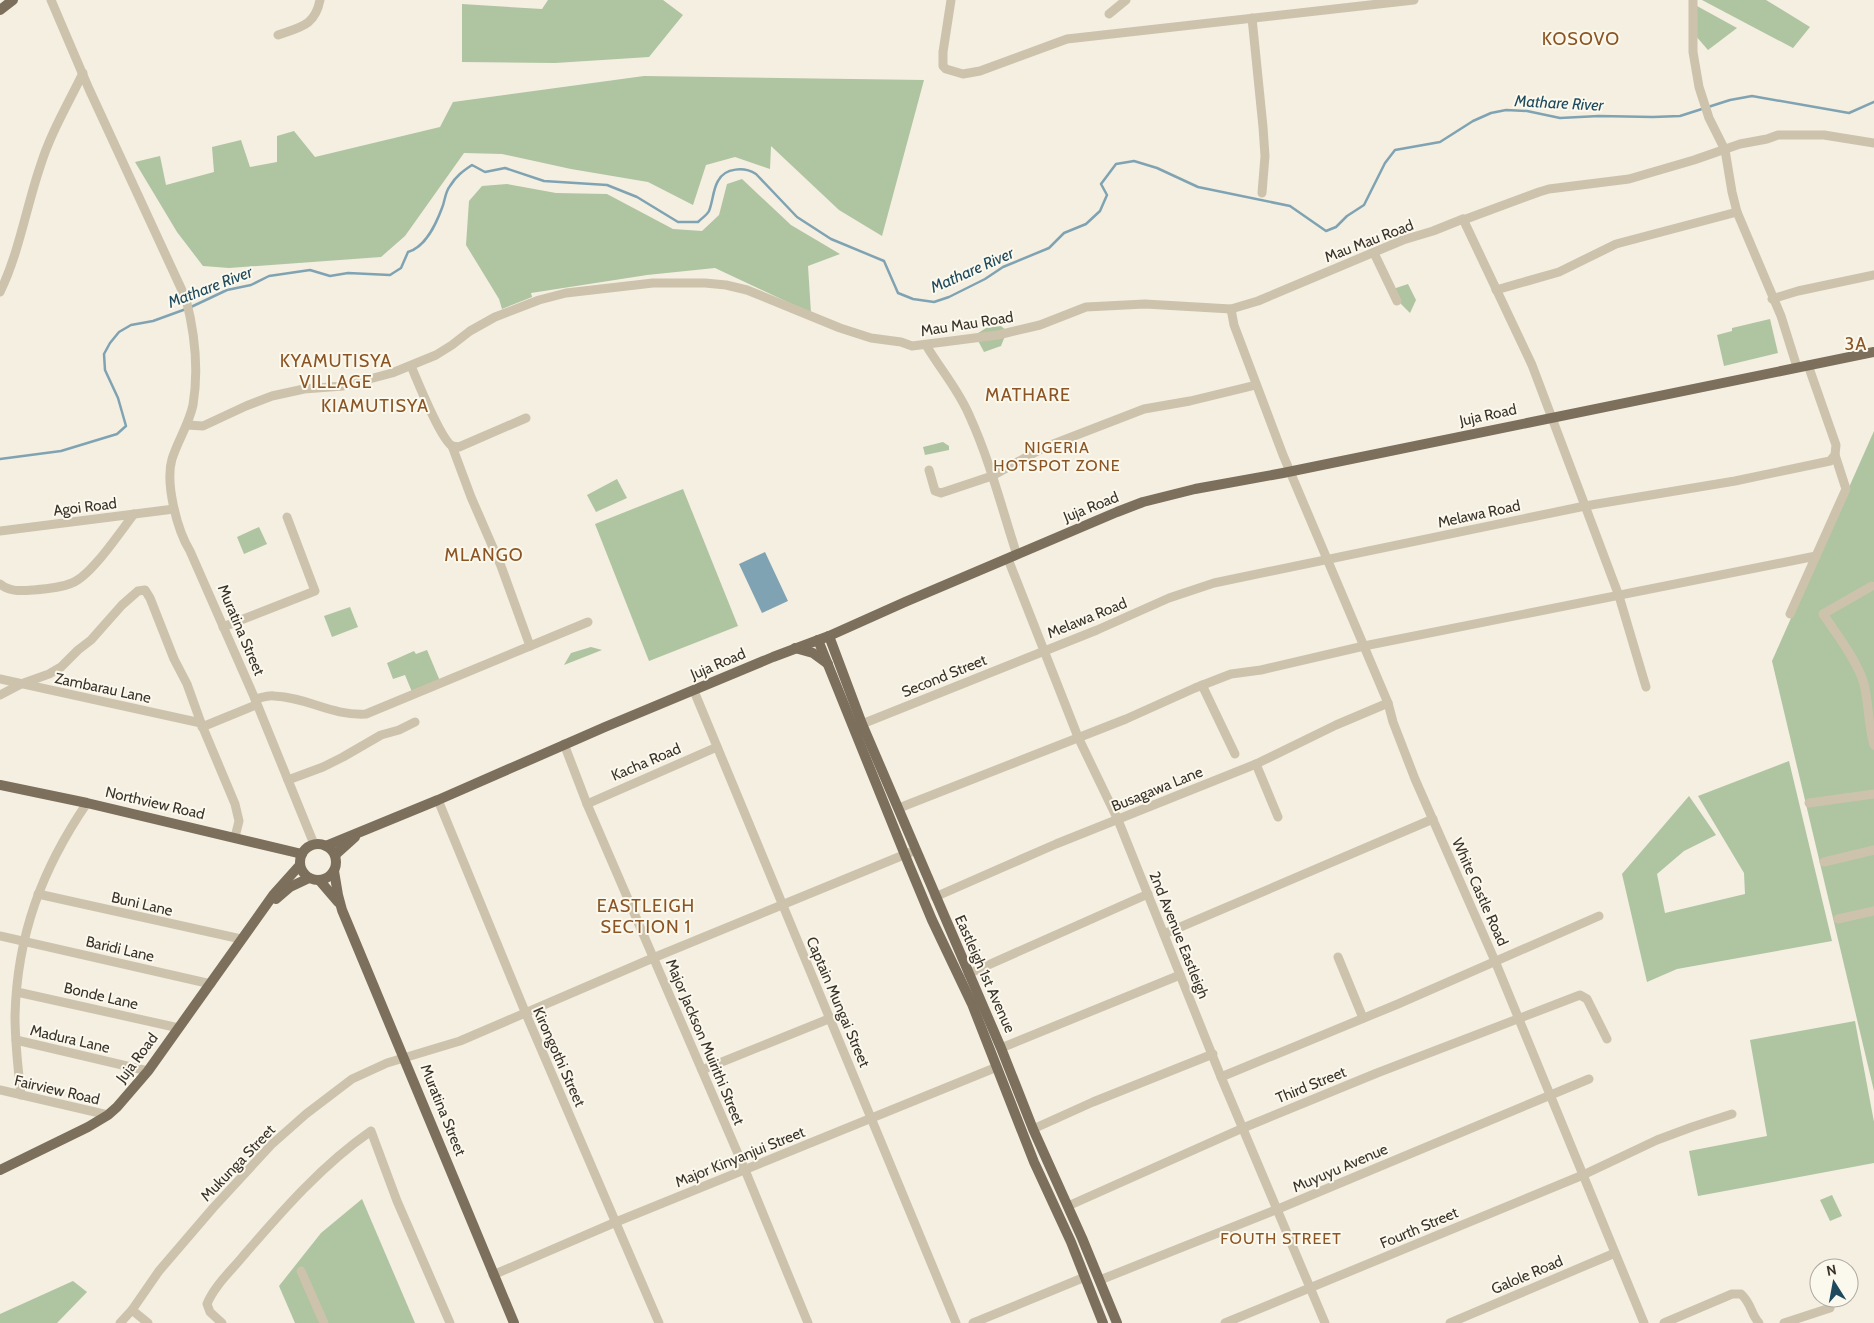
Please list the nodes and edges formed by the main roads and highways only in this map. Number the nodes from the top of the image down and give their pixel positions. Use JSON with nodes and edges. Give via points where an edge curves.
{"nodes":[{"id":1,"x":13,"y":0,"type":"edge"},
{"id":2,"x":0,"y":10,"type":"edge"},
{"id":3,"x":1874,"y":352,"type":"edge"},
{"id":4,"x":862,"y":622,"type":"junction"},
{"id":5,"x":830,"y":636,"type":"junction"},
{"id":6,"x":818,"y":640,"type":"junction"},
{"id":7,"x":795,"y":648,"type":"junction"},
{"id":8,"x":833,"y":663,"type":"junction"},
{"id":9,"x":858,"y":725,"type":"junction"},
{"id":10,"x":0,"y":785,"type":"edge"},
{"id":11,"x":364,"y":830,"type":"junction"},
{"id":12,"x":326,"y":846,"type":"junction"},
{"id":13,"x":335,"y":855,"type":"junction"},
{"id":14,"x":301,"y":859,"type":"junction"},
{"id":15,"x":334,"y":871,"type":"junction"},
{"id":16,"x":309,"y":878,"type":"junction"},
{"id":17,"x":320,"y":881,"type":"junction"},
{"id":18,"x":342,"y":910,"type":"junction"},
{"id":19,"x":257,"y":917,"type":"junction"},
{"id":20,"x":0,"y":1170,"type":"edge"},
{"id":21,"x":514,"y":1323,"type":"edge"},
{"id":22,"x":1103,"y":1323,"type":"edge"},
{"id":23,"x":1117,"y":1323,"type":"edge"}],
"edges":[{"from":1,"to":2,"type":"main road"},
{"from":3,"to":4,"type":"main road","name":"Juja Road","via":[[1143,502]]},
{"from":4,"to":5,"type":"main road","name":"Juja Road"},
{"from":4,"to":8,"type":"main road","via":[[842,637]]},
{"from":5,"to":6,"type":"main road","name":"Juja Road"},
{"from":5,"to":8,"type":"main road","name":"Eastleigh 1st Avenue"},
{"from":6,"to":7,"type":"main road","name":"Juja Road"},
{"from":6,"to":8,"type":"main road","name":"Eastleigh 1st Avenue"},
{"from":7,"to":8,"type":"main road"},
{"from":7,"to":11,"type":"main road","name":"Juja Road"},
{"from":8,"to":9,"type":"main road","name":"Eastleigh 1st Avenue"},
{"from":9,"to":22,"type":"main road","name":"Eastleigh 1st Avenue","via":[[932,920],[972,1004],[1034,1162]]},
{"from":9,"to":23,"type":"main road","name":"Eastleigh 1st Avenue","via":[[899,808]]},
{"from":10,"to":14,"type":"main road","name":"Northview Road","via":[[235,837]]},
{"from":11,"to":12,"type":"main road","name":"Juja Road"},
{"from":11,"to":13,"type":"main road","name":"Juja Road"},
{"from":12,"to":13,"type":"main road"},
{"from":12,"to":14,"type":"main road","via":[[309,846]]},
{"from":13,"to":15,"type":"main road"},
{"from":14,"to":16,"type":"main road","via":[[304,875]]},
{"from":14,"to":19,"type":"main road","name":"Juja Road"},
{"from":15,"to":17,"type":"main road"},
{"from":15,"to":18,"type":"main road","name":"Muratina Street"},
{"from":16,"to":17,"type":"main road"},
{"from":16,"to":19,"type":"main road","name":"Juja Road","via":[[290,887]]},
{"from":17,"to":18,"type":"main road","name":"Muratina Street"},
{"from":18,"to":21,"type":"main road","name":"Muratina Street"},
{"from":19,"to":20,"type":"main road","name":"Juja Road","via":[[148,1071],[108,1115]]}]}
